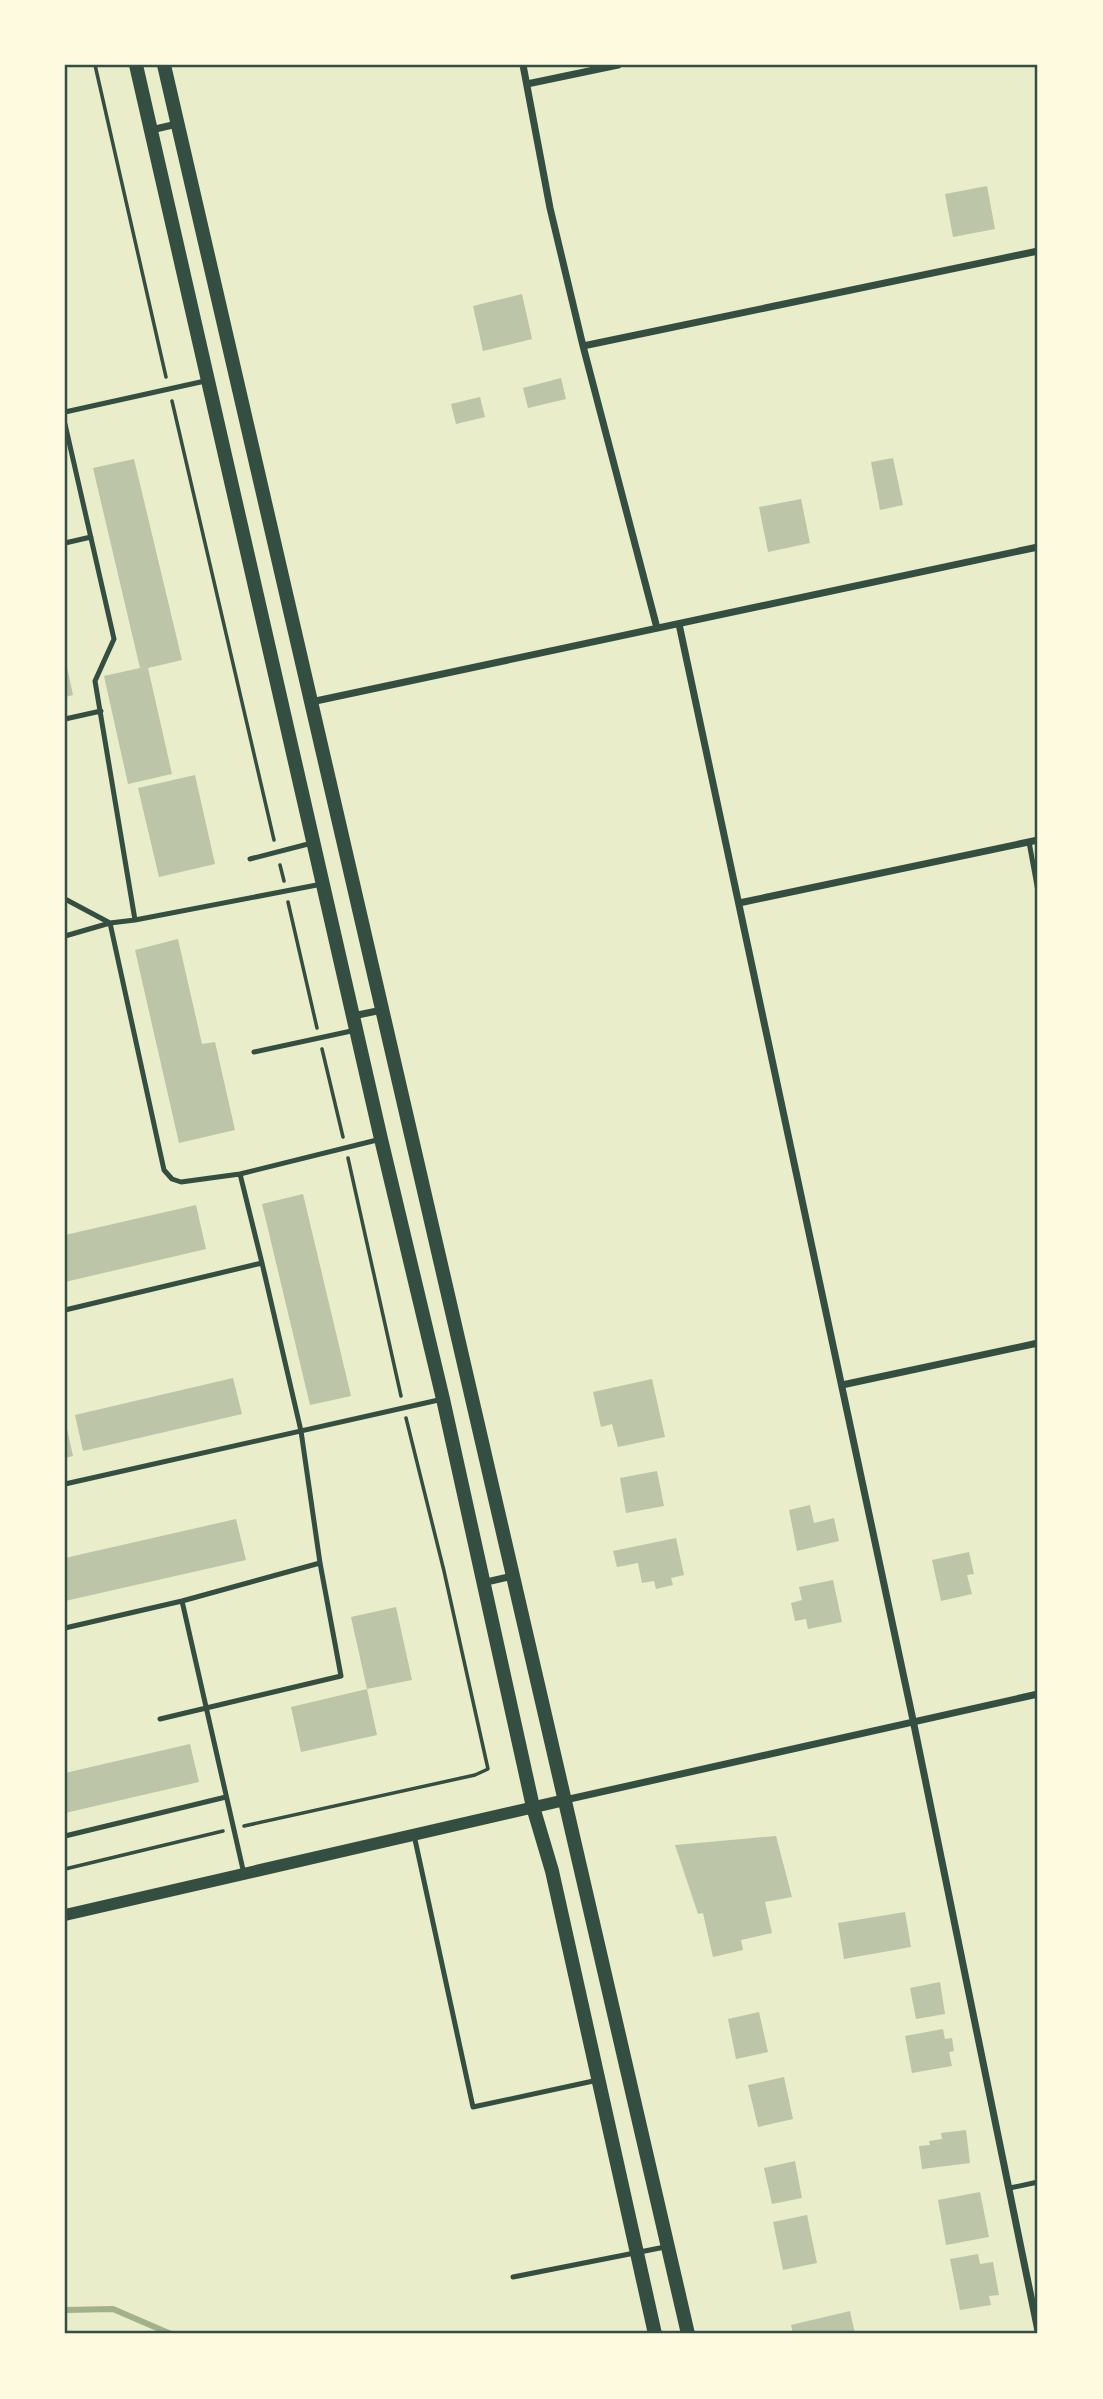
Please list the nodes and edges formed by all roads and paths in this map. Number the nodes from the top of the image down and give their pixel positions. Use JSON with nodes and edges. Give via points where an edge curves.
{"nodes":[{"id":1,"x":95,"y":65,"type":"edge"},
{"id":2,"x":136,"y":65,"type":"edge"},
{"id":3,"x":164,"y":65,"type":"edge"},
{"id":4,"x":523,"y":65,"type":"edge"},
{"id":5,"x":618,"y":65,"type":"edge"},
{"id":6,"x":527,"y":84,"type":"junction"},
{"id":7,"x":178,"y":124,"type":"junction"},
{"id":8,"x":150,"y":130,"type":"junction"},
{"id":9,"x":1038,"y":251,"type":"edge"},
{"id":10,"x":583,"y":346,"type":"junction"},
{"id":11,"x":208,"y":381,"type":"junction"},
{"id":12,"x":169,"y":390,"type":"junction"},
{"id":13,"x":65,"y":412,"type":"edge"},
{"id":14,"x":65,"y":424,"type":"edge"},
{"id":15,"x":91,"y":537,"type":"junction"},
{"id":16,"x":65,"y":543,"type":"edge"},
{"id":17,"x":1038,"y":547,"type":"edge"},
{"id":18,"x":679,"y":624,"type":"junction"},
{"id":19,"x":657,"y":628,"type":"junction"},
{"id":20,"x":311,"y":702,"type":"junction"},
{"id":21,"x":101,"y":711,"type":"junction"},
{"id":22,"x":65,"y":719,"type":"edge"},
{"id":23,"x":1038,"y":840,"type":"edge"},
{"id":24,"x":1029,"y":842,"type":"junction"},
{"id":25,"x":313,"y":843,"type":"junction"},
{"id":26,"x":277,"y":852,"type":"junction"},
{"id":27,"x":250,"y":859,"type":"dead end"},
{"id":28,"x":323,"y":884,"type":"junction"},
{"id":29,"x":1038,"y":891,"type":"edge"},
{"id":30,"x":286,"y":892,"type":"junction"},
{"id":31,"x":65,"y":899,"type":"edge"},
{"id":32,"x":739,"y":902,"type":"junction"},
{"id":33,"x":135,"y":920,"type":"junction"},
{"id":34,"x":110,"y":923,"type":"junction"},
{"id":35,"x":65,"y":936,"type":"edge"},
{"id":36,"x":382,"y":1010,"type":"junction"},
{"id":37,"x":354,"y":1023,"type":"junction"},
{"id":38,"x":320,"y":1038,"type":"junction"},
{"id":39,"x":254,"y":1052,"type":"dead end"},
{"id":40,"x":381,"y":1139,"type":"junction"},
{"id":41,"x":345,"y":1147,"type":"junction"},
{"id":42,"x":240,"y":1174,"type":"junction"},
{"id":43,"x":262,"y":1263,"type":"junction"},
{"id":44,"x":65,"y":1310,"type":"edge"},
{"id":45,"x":1038,"y":1343,"type":"edge"},
{"id":46,"x":842,"y":1385,"type":"junction"},
{"id":47,"x":443,"y":1399,"type":"junction"},
{"id":48,"x":403,"y":1408,"type":"junction"},
{"id":49,"x":301,"y":1431,"type":"junction"},
{"id":50,"x":65,"y":1483,"type":"edge"},
{"id":51,"x":320,"y":1563,"type":"junction"},
{"id":52,"x":513,"y":1576,"type":"junction"},
{"id":53,"x":482,"y":1584,"type":"junction"},
{"id":54,"x":182,"y":1601,"type":"junction"},
{"id":55,"x":65,"y":1628,"type":"edge"},
{"id":56,"x":1038,"y":1694,"type":"edge"},
{"id":57,"x":208,"y":1709,"type":"junction"},
{"id":58,"x":160,"y":1719,"type":"dead end"},
{"id":59,"x":913,"y":1720,"type":"junction"},
{"id":60,"x":226,"y":1797,"type":"junction"},
{"id":61,"x":565,"y":1800,"type":"junction"},
{"id":62,"x":533,"y":1807,"type":"junction"},
{"id":63,"x":233,"y":1829,"type":"junction"},
{"id":64,"x":414,"y":1835,"type":"junction"},
{"id":65,"x":65,"y":1836,"type":"edge"},
{"id":66,"x":65,"y":1869,"type":"edge"},
{"id":67,"x":244,"y":1874,"type":"junction"},
{"id":68,"x":65,"y":1915,"type":"edge"},
{"id":69,"x":598,"y":2080,"type":"junction"},
{"id":70,"x":1038,"y":2182,"type":"edge"},
{"id":71,"x":1010,"y":2188,"type":"junction"},
{"id":72,"x":668,"y":2247,"type":"junction"},
{"id":73,"x":637,"y":2253,"type":"junction"},
{"id":74,"x":513,"y":2277,"type":"dead end"},
{"id":75,"x":1038,"y":2331,"type":"edge"},
{"id":76,"x":655,"y":2334,"type":"edge"},
{"id":77,"x":688,"y":2334,"type":"edge"}],
"edges":[{"from":1,"to":12,"type":"path"},
{"from":2,"to":8,"type":"main road"},
{"from":3,"to":7,"type":"main road"},
{"from":4,"to":6,"type":"street"},
{"from":5,"to":6,"type":"street"},
{"from":6,"to":10,"type":"street"},
{"from":7,"to":8,"type":"street"},
{"from":7,"to":20,"type":"main road"},
{"from":8,"to":11,"type":"main road"},
{"from":9,"to":10,"type":"street"},
{"from":10,"to":19,"type":"street"},
{"from":11,"to":12,"type":"lane"},
{"from":11,"to":25,"type":"main road"},
{"from":12,"to":13,"type":"lane"},
{"from":12,"to":26,"type":"path"},
{"from":14,"to":15,"type":"lane"},
{"from":15,"to":16,"type":"lane"},
{"from":15,"to":21,"type":"lane","via":[[114,639],[95,681]]},
{"from":17,"to":18,"type":"street"},
{"from":18,"to":19,"type":"street"},
{"from":18,"to":32,"type":"street"},
{"from":19,"to":20,"type":"street"},
{"from":20,"to":36,"type":"main road"},
{"from":21,"to":22,"type":"lane"},
{"from":21,"to":33,"type":"lane"},
{"from":23,"to":24,"type":"street"},
{"from":24,"to":29,"type":"lane"},
{"from":24,"to":32,"type":"street"},
{"from":25,"to":26,"type":"lane"},
{"from":25,"to":28,"type":"main road"},
{"from":26,"to":27,"type":"lane"},
{"from":26,"to":30,"type":"path"},
{"from":28,"to":30,"type":"lane"},
{"from":28,"to":37,"type":"main road"},
{"from":30,"to":33,"type":"lane"},
{"from":30,"to":38,"type":"path"},
{"from":31,"to":34,"type":"lane"},
{"from":32,"to":46,"type":"street"},
{"from":33,"to":34,"type":"lane"},
{"from":34,"to":35,"type":"lane"},
{"from":34,"to":42,"type":"lane","via":[[164,1170],[181,1182]]},
{"from":36,"to":37,"type":"street"},
{"from":36,"to":52,"type":"main road"},
{"from":37,"to":38,"type":"lane"},
{"from":37,"to":40,"type":"main road"},
{"from":38,"to":39,"type":"lane"},
{"from":38,"to":41,"type":"path"},
{"from":40,"to":41,"type":"lane"},
{"from":40,"to":47,"type":"main road"},
{"from":41,"to":42,"type":"lane"},
{"from":41,"to":48,"type":"path"},
{"from":42,"to":43,"type":"lane"},
{"from":43,"to":44,"type":"lane"},
{"from":43,"to":49,"type":"lane"},
{"from":45,"to":46,"type":"street"},
{"from":46,"to":59,"type":"street"},
{"from":47,"to":48,"type":"lane"},
{"from":47,"to":53,"type":"main road"},
{"from":48,"to":49,"type":"lane"},
{"from":48,"to":63,"type":"path","via":[[488,1769]]},
{"from":49,"to":50,"type":"lane"},
{"from":49,"to":51,"type":"lane"},
{"from":51,"to":54,"type":"lane"},
{"from":51,"to":57,"type":"lane","via":[[341,1676]]},
{"from":52,"to":53,"type":"street"},
{"from":52,"to":61,"type":"main road"},
{"from":53,"to":62,"type":"main road"},
{"from":54,"to":55,"type":"lane"},
{"from":54,"to":57,"type":"lane"},
{"from":56,"to":59,"type":"street"},
{"from":57,"to":58,"type":"lane"},
{"from":57,"to":60,"type":"lane"},
{"from":59,"to":61,"type":"street"},
{"from":59,"to":71,"type":"street"},
{"from":60,"to":63,"type":"lane"},
{"from":60,"to":65,"type":"lane"},
{"from":61,"to":62,"type":"street"},
{"from":61,"to":72,"type":"main road"},
{"from":62,"to":64,"type":"street"},
{"from":62,"to":69,"type":"main road","via":[[552,1871]]},
{"from":63,"to":66,"type":"path"},
{"from":63,"to":67,"type":"lane"},
{"from":64,"to":67,"type":"street"},
{"from":64,"to":69,"type":"lane","via":[[473,2107]]},
{"from":67,"to":68,"type":"street"},
{"from":69,"to":73,"type":"main road"},
{"from":70,"to":71,"type":"lane"},
{"from":71,"to":75,"type":"street"},
{"from":72,"to":73,"type":"lane"},
{"from":72,"to":77,"type":"main road"},
{"from":73,"to":74,"type":"lane"},
{"from":73,"to":76,"type":"main road"}]}
